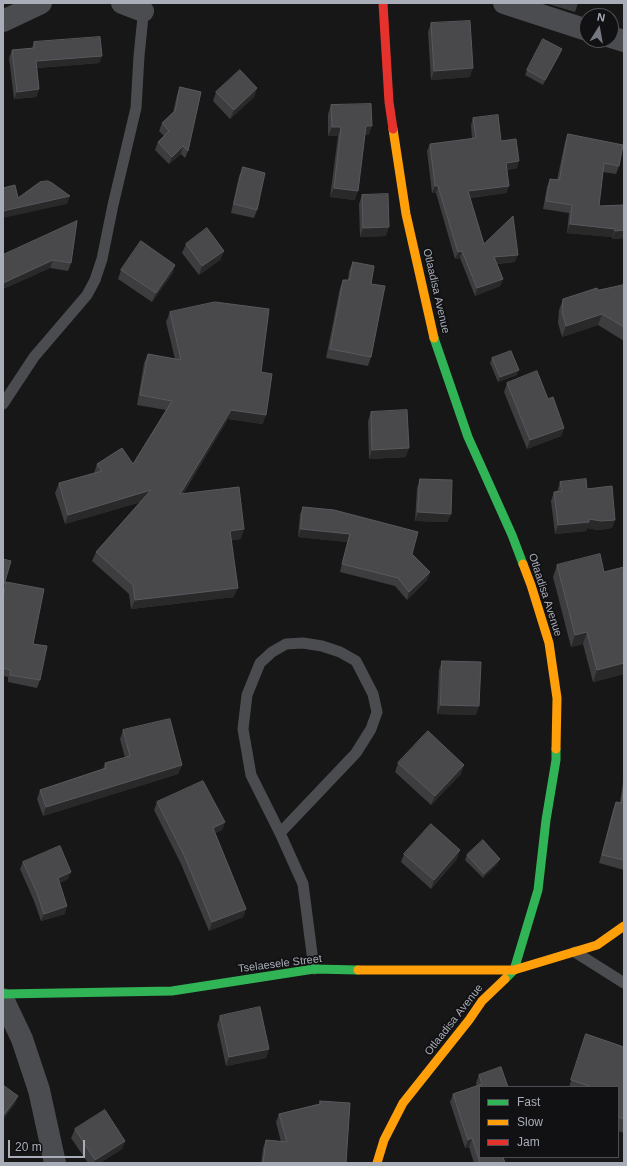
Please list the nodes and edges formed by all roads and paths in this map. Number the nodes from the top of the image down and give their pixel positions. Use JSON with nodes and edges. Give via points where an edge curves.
{"nodes":[{"id":1,"x":41,"y":3,"type":"edge"},
{"id":2,"x":122,"y":3,"type":"edge"},
{"id":3,"x":383,"y":3,"type":"edge"},
{"id":4,"x":504,"y":3,"type":"edge"},
{"id":5,"x":144,"y":7,"type":"edge"},
{"id":6,"x":3,"y":21,"type":"edge"},
{"id":7,"x":579,"y":27,"type":"edge"},
{"id":8,"x":3,"y":404,"type":"edge"},
{"id":9,"x":280,"y":832,"type":"junction"},
{"id":10,"x":624,"y":926,"type":"edge"},
{"id":11,"x":575,"y":952,"type":"junction"},
{"id":12,"x":314,"y":969,"type":"junction"},
{"id":13,"x":514,"y":970,"type":"junction"},
{"id":14,"x":624,"y":983,"type":"edge"},
{"id":15,"x":3,"y":994,"type":"edge"},
{"id":16,"x":3,"y":999,"type":"edge"},
{"id":17,"x":55,"y":1163,"type":"edge"},
{"id":18,"x":377,"y":1163,"type":"edge"}],
"edges":[{"from":1,"to":6,"type":"street"},
{"from":2,"to":5,"type":"street"},
{"from":3,"to":13,"type":"street","name":"Otlaadisa Avenue","via":[[389,102],[406,214],[436,345],[468,437],[512,535],[531,585],[548,642],[558,698],[556,760],[538,890]]},
{"from":4,"to":7,"type":"street"},
{"from":5,"to":8,"type":"lane","via":[[136,108],[95,280],[87,295],[34,358]]},
{"from":9,"to":9,"type":"lane","via":[[251,775],[243,729],[246,695],[260,663],[272,652],[286,644],[322,646],[356,661],[373,694],[377,712],[371,729],[356,753]]},
{"from":9,"to":12,"type":"lane","via":[[303,884]]},
{"from":10,"to":11,"type":"street","name":"Tselaesele Street","via":[[597,945]]},
{"from":11,"to":13,"type":"street","name":"Tselaesele Street"},
{"from":11,"to":14,"type":"lane"},
{"from":12,"to":13,"type":"street","name":"Tselaesele Street"},
{"from":12,"to":15,"type":"street","name":"Tselaesele Street","via":[[172,991]]},
{"from":13,"to":18,"type":"street","name":"Otlaadisa Avenue","via":[[482,1001],[403,1103],[384,1140]]},
{"from":16,"to":17,"type":"street","via":[[22,1039],[39,1090]]}]}
